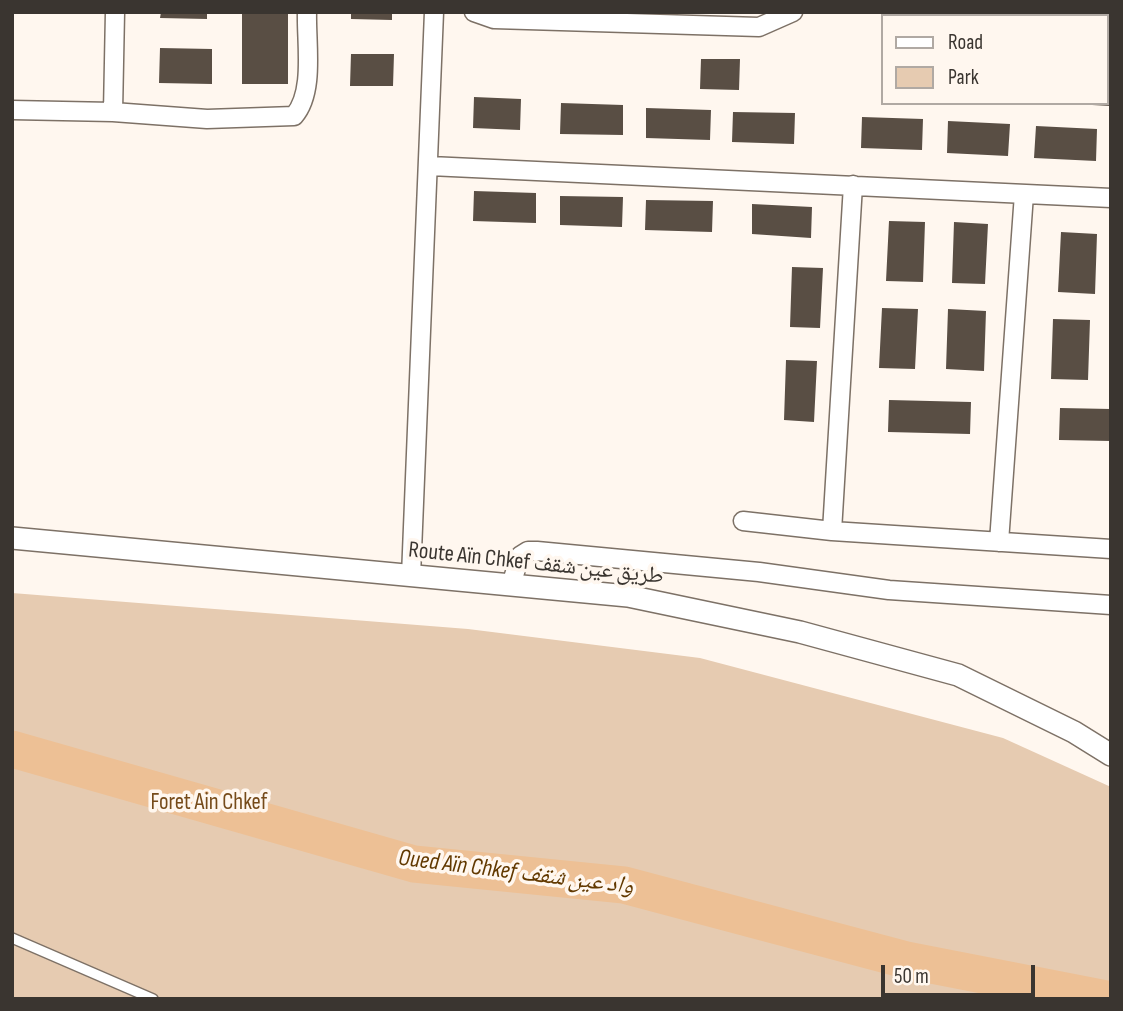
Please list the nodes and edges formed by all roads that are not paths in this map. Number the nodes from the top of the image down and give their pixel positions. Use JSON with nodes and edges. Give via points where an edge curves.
{"nodes":[{"id":1,"x":115,"y":12,"type":"edge"},
{"id":2,"x":307,"y":12,"type":"edge"},
{"id":3,"x":434,"y":12,"type":"edge"},
{"id":4,"x":474,"y":12,"type":"edge"},
{"id":5,"x":785,"y":14,"type":"edge"},
{"id":6,"x":12,"y":110,"type":"edge"},
{"id":7,"x":113,"y":112,"type":"junction"},
{"id":8,"x":430,"y":166,"type":"junction"},
{"id":9,"x":853,"y":185,"type":"junction"},
{"id":10,"x":1024,"y":194,"type":"junction"},
{"id":11,"x":1111,"y":198,"type":"edge"},
{"id":12,"x":743,"y":521,"type":"dead end"},
{"id":13,"x":832,"y":530,"type":"junction"},
{"id":14,"x":12,"y":538,"type":"edge"},
{"id":15,"x":999,"y":542,"type":"junction"},
{"id":16,"x":1111,"y":549,"type":"edge"},
{"id":17,"x":411,"y":576,"type":"junction"},
{"id":18,"x":511,"y":585,"type":"junction"},
{"id":19,"x":1111,"y":605,"type":"edge"},
{"id":20,"x":1111,"y":755,"type":"edge"},
{"id":21,"x":12,"y":938,"type":"edge"},
{"id":22,"x":153,"y":999,"type":"edge"}],
"edges":[{"from":1,"to":7,"type":"street"},
{"from":2,"to":7,"type":"street","via":[[305,91],[293,116],[207,119]]},
{"from":3,"to":8,"type":"street"},
{"from":4,"to":5,"type":"street","via":[[494,19],[759,27]]},
{"from":6,"to":7,"type":"street"},
{"from":8,"to":9,"type":"street"},
{"from":8,"to":17,"type":"street"},
{"from":9,"to":10,"type":"street"},
{"from":9,"to":13,"type":"street"},
{"from":10,"to":11,"type":"street"},
{"from":10,"to":15,"type":"street"},
{"from":12,"to":13,"type":"street"},
{"from":13,"to":15,"type":"street"},
{"from":14,"to":17,"type":"street","name":"Route Aïn Chkef طريق عين شقف"},
{"from":15,"to":16,"type":"street"},
{"from":17,"to":18,"type":"street","name":"Route Aïn Chkef طريق عين شقف"},
{"from":18,"to":19,"type":"street","via":[[520,556],[537,551],[759,572],[889,590]]},
{"from":18,"to":20,"type":"street","name":"Route Aïn Chkef طريق عين شقف","via":[[628,596],[919,662],[997,693]]},
{"from":21,"to":22,"type":"lane"}]}
